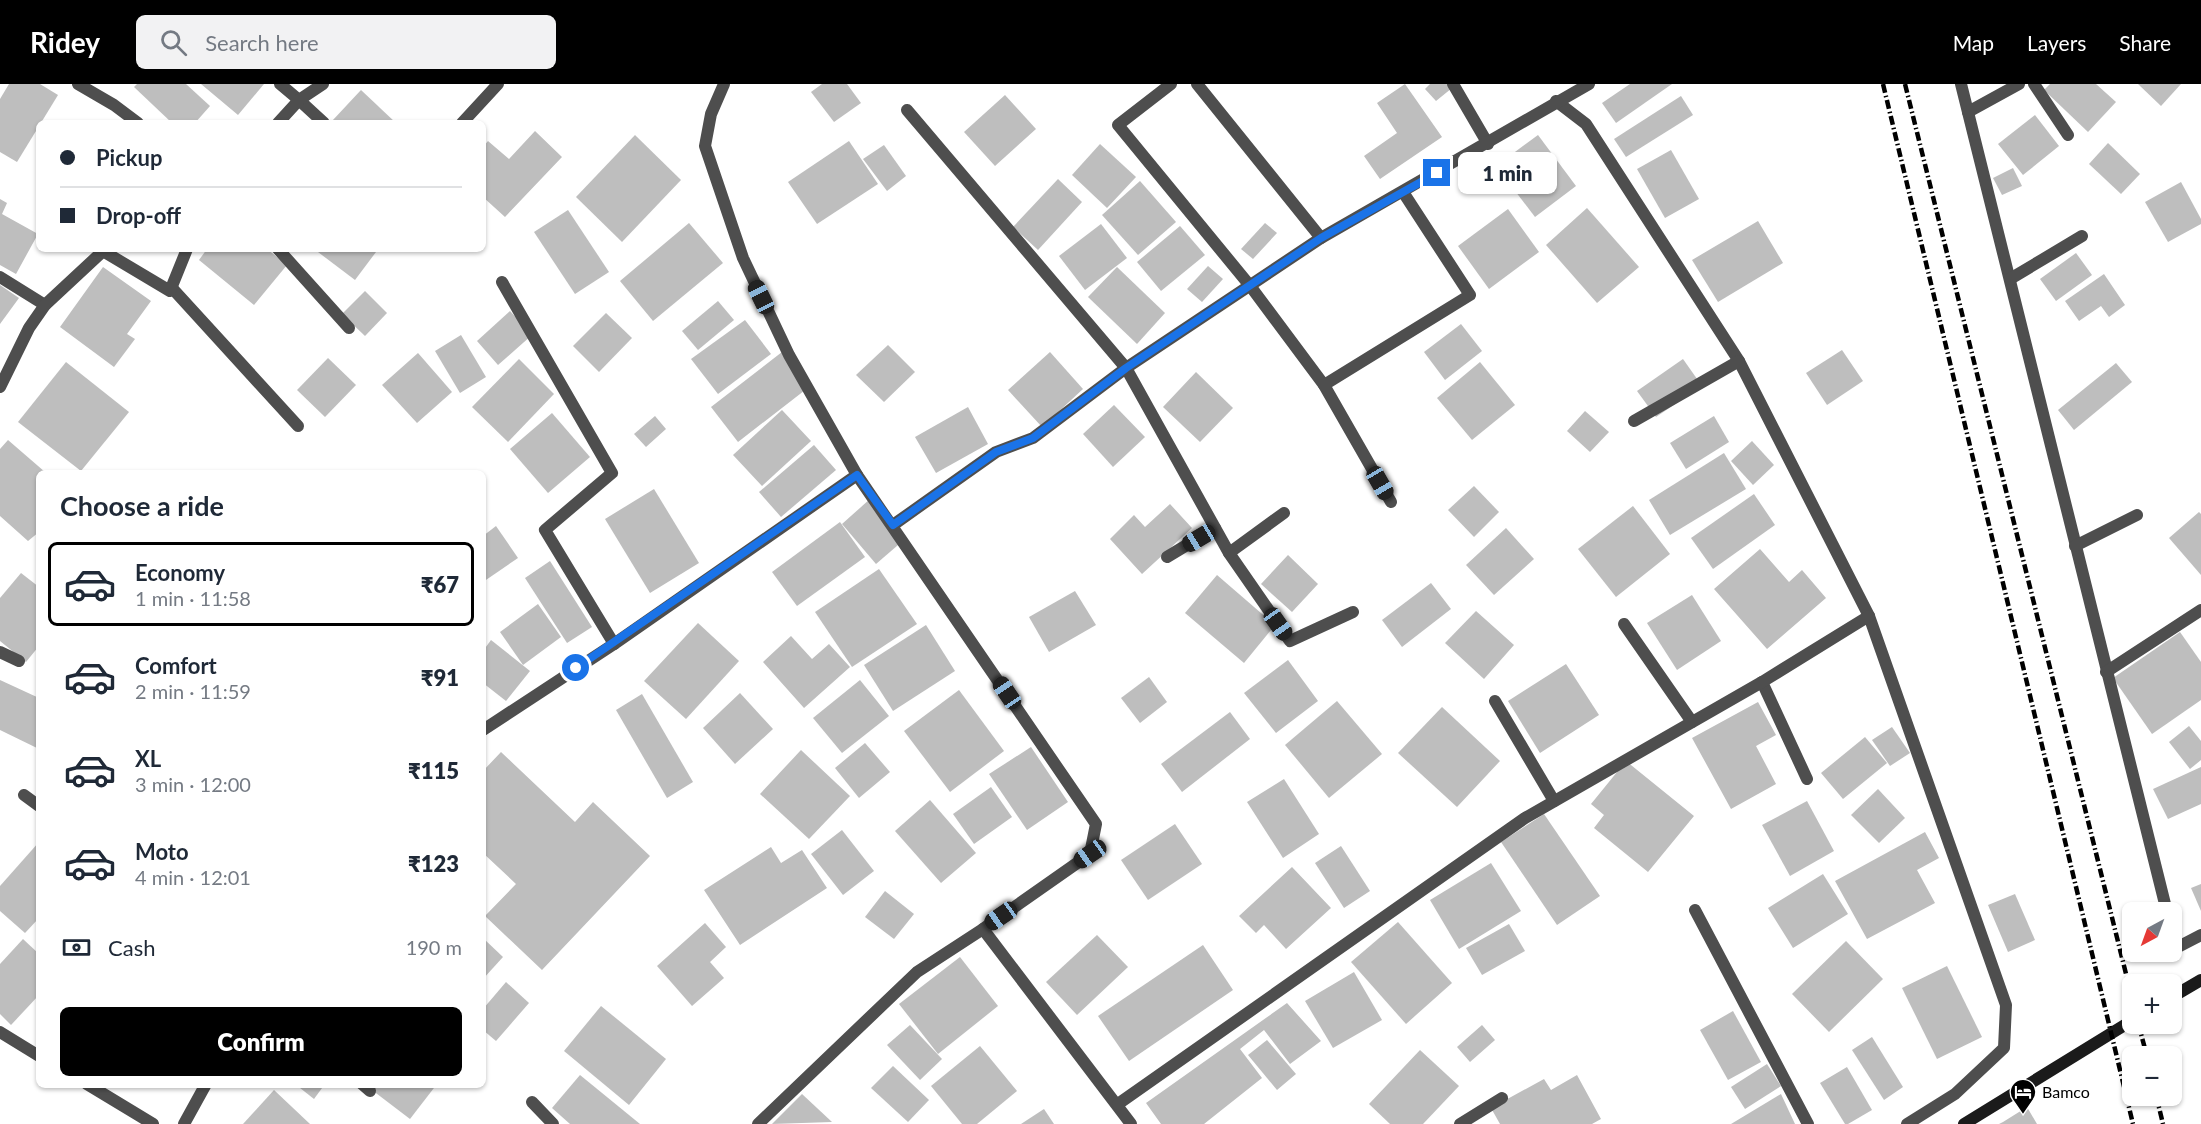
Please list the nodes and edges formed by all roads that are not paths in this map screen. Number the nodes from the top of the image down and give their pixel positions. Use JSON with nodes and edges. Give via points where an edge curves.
{"nodes":[{"id":1,"x":78,"y":84,"type":"edge"},
{"id":2,"x":279,"y":84,"type":"edge"},
{"id":3,"x":322,"y":84,"type":"edge"},
{"id":4,"x":498,"y":84,"type":"edge"},
{"id":5,"x":724,"y":84,"type":"edge"},
{"id":6,"x":1171,"y":84,"type":"edge"},
{"id":7,"x":1197,"y":84,"type":"edge"},
{"id":8,"x":1453,"y":84,"type":"edge"},
{"id":9,"x":1589,"y":84,"type":"edge"},
{"id":10,"x":1961,"y":84,"type":"edge"},
{"id":11,"x":2019,"y":84,"type":"edge"},
{"id":12,"x":2034,"y":84,"type":"edge"},
{"id":13,"x":299,"y":100,"type":"junction"},
{"id":14,"x":1556,"y":101,"type":"junction"},
{"id":15,"x":907,"y":110,"type":"dead end"},
{"id":16,"x":1968,"y":112,"type":"junction"},
{"id":17,"x":134,"y":120,"type":"edge"},
{"id":18,"x":281,"y":120,"type":"edge"},
{"id":19,"x":321,"y":120,"type":"edge"},
{"id":20,"x":465,"y":120,"type":"edge"},
{"id":21,"x":2068,"y":135,"type":"dead end"},
{"id":22,"x":1488,"y":144,"type":"junction"},
{"id":23,"x":1403,"y":192,"type":"junction"},
{"id":24,"x":2082,"y":236,"type":"dead end"},
{"id":25,"x":1321,"y":238,"type":"junction"},
{"id":26,"x":102,"y":252,"type":"edge"},
{"id":27,"x":105,"y":252,"type":"edge"},
{"id":28,"x":186,"y":252,"type":"edge"},
{"id":29,"x":281,"y":252,"type":"edge"},
{"id":30,"x":0,"y":277,"type":"edge"},
{"id":31,"x":2010,"y":279,"type":"junction"},
{"id":32,"x":502,"y":282,"type":"dead end"},
{"id":33,"x":1251,"y":287,"type":"junction"},
{"id":34,"x":172,"y":288,"type":"junction"},
{"id":35,"x":45,"y":305,"type":"junction"},
{"id":36,"x":349,"y":328,"type":"dead end"},
{"id":37,"x":1739,"y":361,"type":"junction"},
{"id":38,"x":1126,"y":368,"type":"junction"},
{"id":39,"x":1324,"y":385,"type":"junction"},
{"id":40,"x":0,"y":387,"type":"edge"},
{"id":41,"x":1634,"y":421,"type":"dead end"},
{"id":42,"x":298,"y":426,"type":"dead end"},
{"id":43,"x":857,"y":475,"type":"junction"},
{"id":44,"x":1391,"y":502,"type":"dead end"},
{"id":45,"x":1284,"y":513,"type":"dead end"},
{"id":46,"x":2137,"y":515,"type":"dead end"},
{"id":47,"x":893,"y":525,"type":"junction"},
{"id":48,"x":1215,"y":528,"type":"junction"},
{"id":49,"x":2075,"y":546,"type":"junction"},
{"id":50,"x":1229,"y":553,"type":"junction"},
{"id":51,"x":1167,"y":557,"type":"dead end"},
{"id":52,"x":2201,"y":610,"type":"edge"},
{"id":53,"x":1353,"y":612,"type":"dead end"},
{"id":54,"x":1869,"y":616,"type":"junction"},
{"id":55,"x":1624,"y":624,"type":"dead end"},
{"id":56,"x":614,"y":644,"type":"junction"},
{"id":57,"x":0,"y":652,"type":"edge"},
{"id":58,"x":19,"y":661,"type":"dead end"},
{"id":59,"x":2106,"y":672,"type":"junction"},
{"id":60,"x":1762,"y":682,"type":"junction"},
{"id":61,"x":1495,"y":701,"type":"dead end"},
{"id":62,"x":1692,"y":722,"type":"junction"},
{"id":63,"x":486,"y":727,"type":"edge"},
{"id":64,"x":1807,"y":779,"type":"dead end"},
{"id":65,"x":24,"y":795,"type":"dead end"},
{"id":66,"x":1554,"y":801,"type":"junction"},
{"id":67,"x":36,"y":804,"type":"edge"},
{"id":68,"x":2164,"y":902,"type":"edge"},
{"id":69,"x":1695,"y":910,"type":"dead end"},
{"id":70,"x":983,"y":929,"type":"junction"},
{"id":71,"x":2201,"y":935,"type":"edge"},
{"id":72,"x":2182,"y":945,"type":"edge"},
{"id":73,"x":2201,"y":980,"type":"edge"},
{"id":74,"x":2182,"y":991,"type":"edge"},
{"id":75,"x":2122,"y":1027,"type":"edge"},
{"id":76,"x":0,"y":1032,"type":"edge"},
{"id":77,"x":36,"y":1054,"type":"edge"},
{"id":78,"x":94,"y":1088,"type":"edge"},
{"id":79,"x":204,"y":1088,"type":"edge"},
{"id":80,"x":1502,"y":1098,"type":"dead end"},
{"id":81,"x":532,"y":1102,"type":"dead end"},
{"id":82,"x":1118,"y":1104,"type":"junction"},
{"id":83,"x":153,"y":1124,"type":"edge"},
{"id":84,"x":184,"y":1124,"type":"edge"},
{"id":85,"x":553,"y":1124,"type":"edge"},
{"id":86,"x":758,"y":1124,"type":"edge"},
{"id":87,"x":1131,"y":1124,"type":"edge"},
{"id":88,"x":1460,"y":1124,"type":"edge"},
{"id":89,"x":1808,"y":1124,"type":"edge"},
{"id":90,"x":1907,"y":1124,"type":"edge"},
{"id":91,"x":1964,"y":1124,"type":"edge"}],
"edges":[{"from":1,"to":17,"type":"street"},
{"from":2,"to":13,"type":"street"},
{"from":3,"to":13,"type":"street"},
{"from":4,"to":20,"type":"street"},
{"from":5,"to":43,"type":"street","via":[[711,114],[705,146],[712,169],[743,258],[789,355]]},
{"from":6,"to":33,"type":"street","via":[[1118,125]]},
{"from":7,"to":25,"type":"street"},
{"from":8,"to":22,"type":"street"},
{"from":9,"to":14,"type":"street"},
{"from":10,"to":16,"type":"street"},
{"from":11,"to":16,"type":"street"},
{"from":12,"to":21,"type":"street"},
{"from":13,"to":18,"type":"street"},
{"from":13,"to":19,"type":"street"},
{"from":14,"to":22,"type":"street"},
{"from":14,"to":37,"type":"street","via":[[1586,124]]},
{"from":15,"to":38,"type":"street"},
{"from":16,"to":31,"type":"street"},
{"from":22,"to":23,"type":"street"},
{"from":23,"to":25,"type":"street"},
{"from":23,"to":39,"type":"street","via":[[1470,295]]},
{"from":24,"to":31,"type":"street"},
{"from":25,"to":33,"type":"street"},
{"from":26,"to":35,"type":"street"},
{"from":27,"to":34,"type":"street","via":[[170,291]]},
{"from":28,"to":34,"type":"street"},
{"from":29,"to":36,"type":"street"},
{"from":30,"to":35,"type":"street"},
{"from":31,"to":49,"type":"street"},
{"from":32,"to":56,"type":"street","via":[[612,473],[545,530]]},
{"from":33,"to":38,"type":"street"},
{"from":33,"to":39,"type":"street"},
{"from":34,"to":42,"type":"street"},
{"from":35,"to":40,"type":"street"},
{"from":37,"to":41,"type":"street"},
{"from":37,"to":54,"type":"street"},
{"from":38,"to":47,"type":"street","via":[[1033,438],[996,452]]},
{"from":38,"to":48,"type":"street"},
{"from":39,"to":44,"type":"street"},
{"from":43,"to":47,"type":"street"},
{"from":43,"to":56,"type":"street"},
{"from":45,"to":50,"type":"street"},
{"from":46,"to":49,"type":"street"},
{"from":47,"to":70,"type":"street","via":[[1096,824],[1090,854]]},
{"from":48,"to":50,"type":"street"},
{"from":48,"to":51,"type":"street"},
{"from":49,"to":59,"type":"street"},
{"from":50,"to":53,"type":"street","via":[[1290,642]]},
{"from":52,"to":59,"type":"street"},
{"from":54,"to":60,"type":"street"},
{"from":54,"to":90,"type":"street","via":[[2007,1005],[2004,1048],[1955,1094]]},
{"from":55,"to":62,"type":"street"},
{"from":56,"to":63,"type":"street"},
{"from":57,"to":58,"type":"street"},
{"from":59,"to":68,"type":"street"},
{"from":60,"to":62,"type":"street"},
{"from":60,"to":64,"type":"street"},
{"from":61,"to":66,"type":"street"},
{"from":62,"to":66,"type":"street"},
{"from":65,"to":67,"type":"street"},
{"from":66,"to":82,"type":"street"},
{"from":69,"to":89,"type":"street"},
{"from":70,"to":82,"type":"street"},
{"from":70,"to":86,"type":"street","via":[[917,972]]},
{"from":71,"to":72,"type":"street"},
{"from":73,"to":74,"type":"main road"},
{"from":75,"to":91,"type":"main road"},
{"from":76,"to":77,"type":"street"},
{"from":78,"to":83,"type":"street"},
{"from":79,"to":84,"type":"street"},
{"from":80,"to":88,"type":"street"},
{"from":81,"to":85,"type":"street"},
{"from":82,"to":87,"type":"street"}]}
